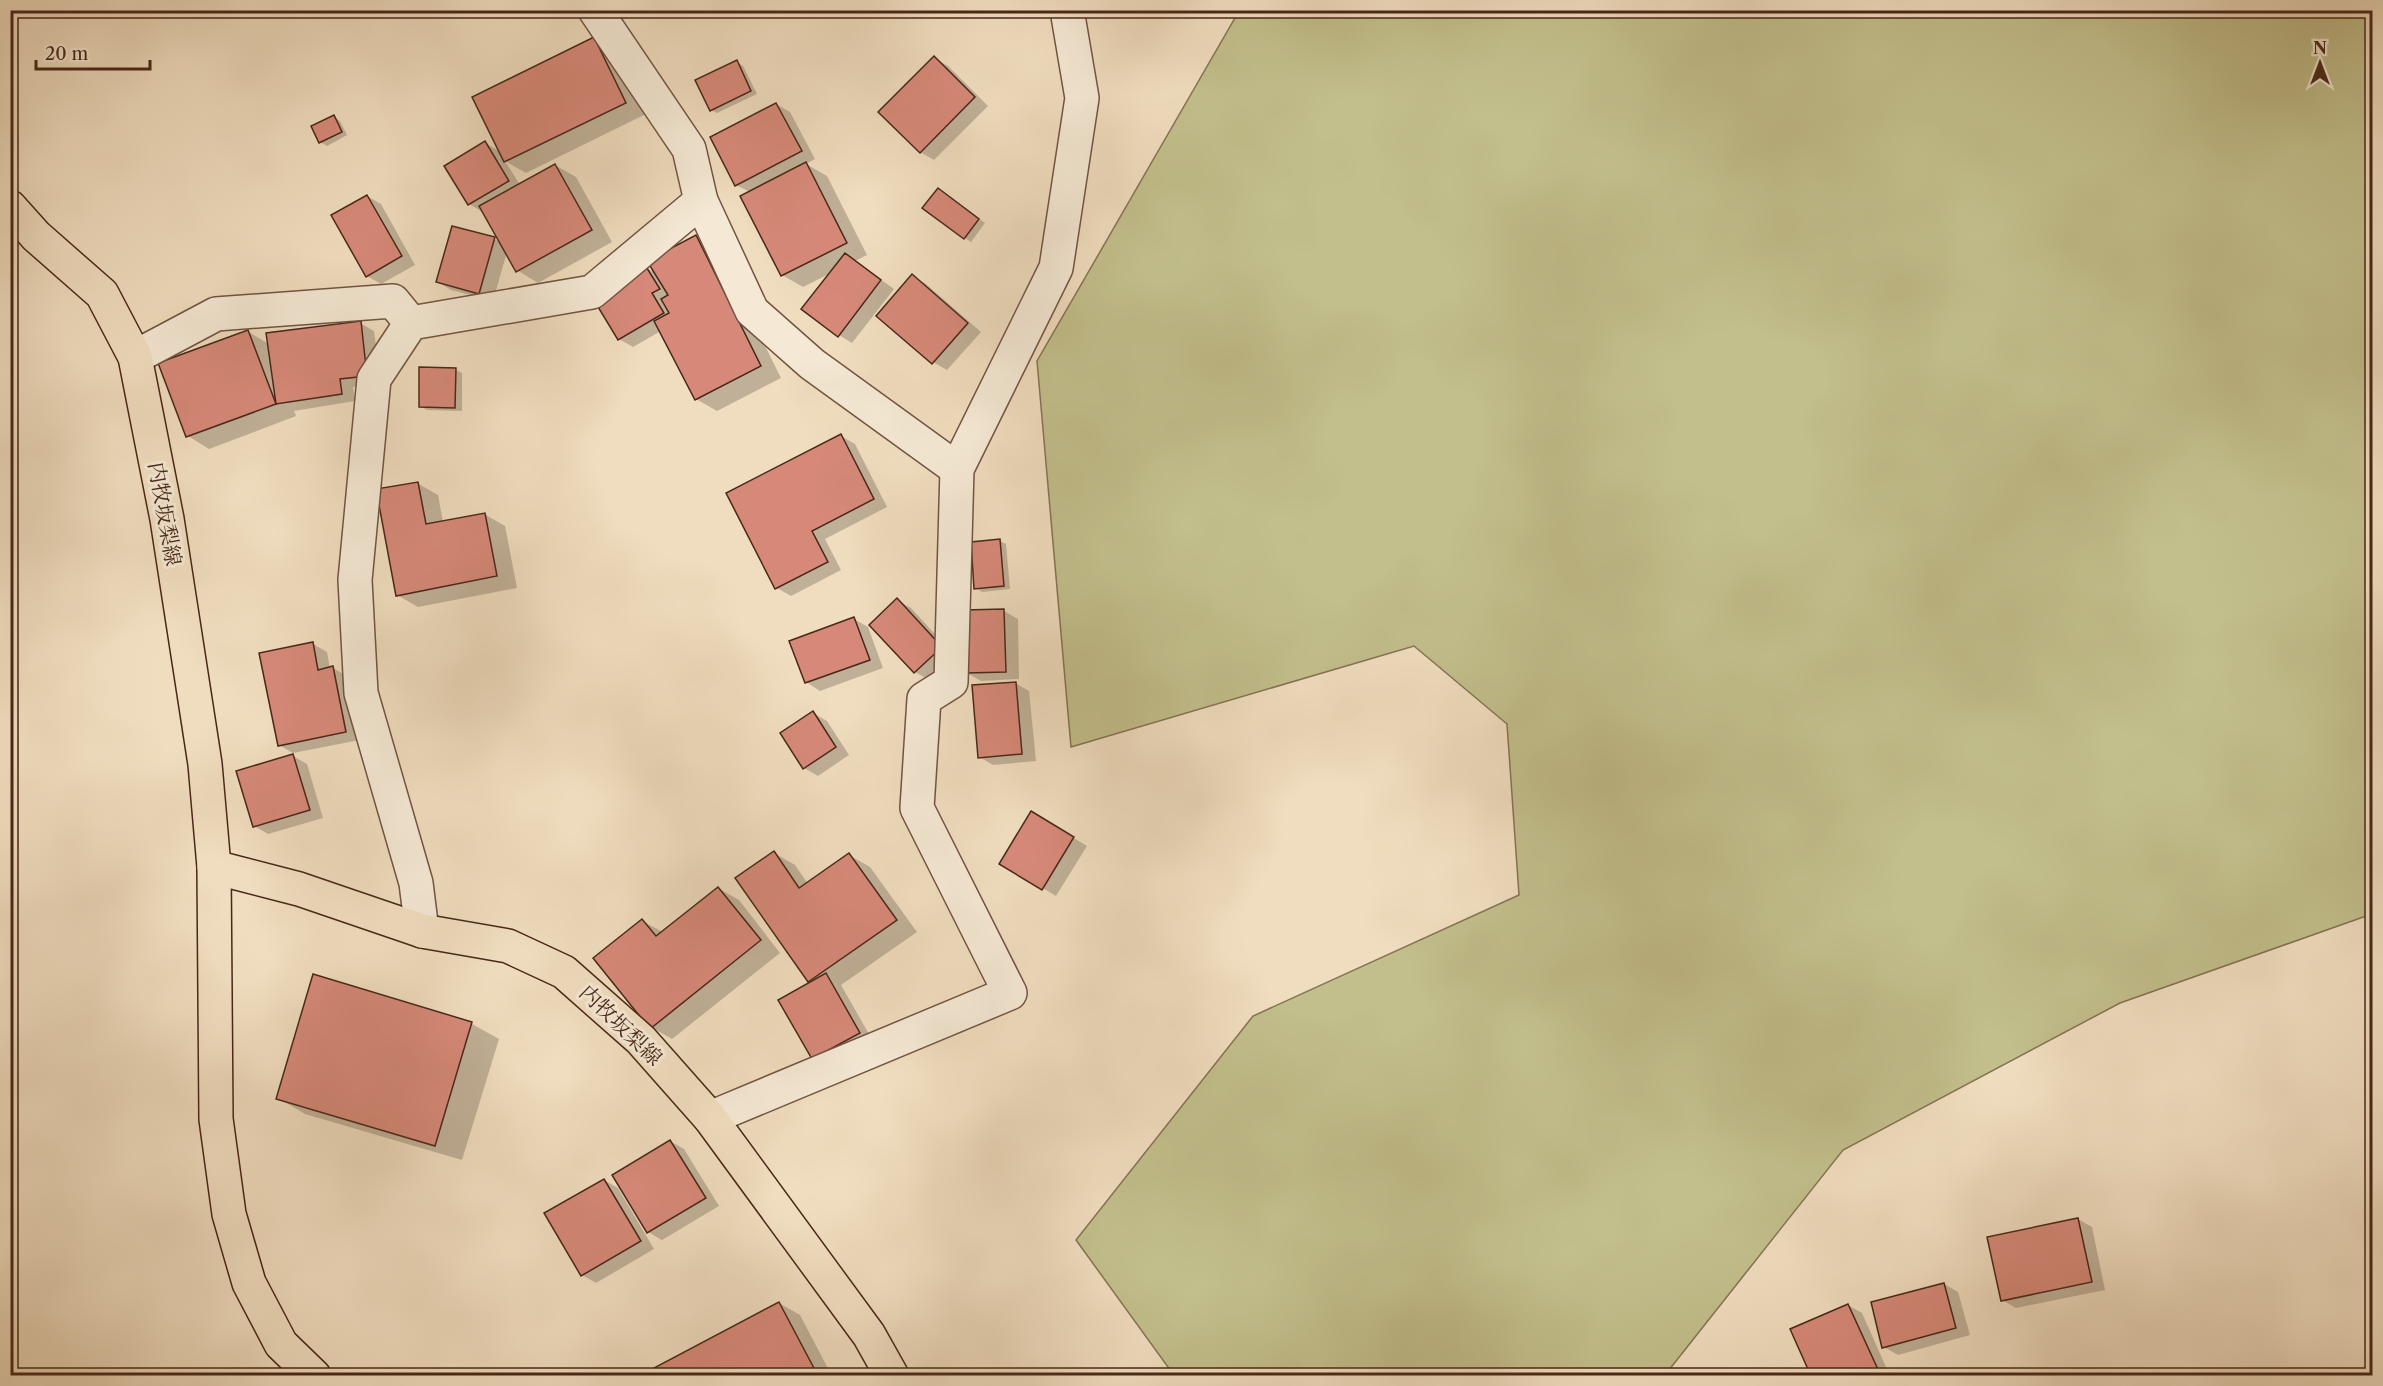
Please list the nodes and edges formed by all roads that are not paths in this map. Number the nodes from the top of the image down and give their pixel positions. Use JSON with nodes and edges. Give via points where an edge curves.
{"nodes":[{"id":1,"x":595,"y":10,"type":"edge"},
{"id":2,"x":1067,"y":10,"type":"edge"},
{"id":3,"x":700,"y":201,"type":"junction"},
{"id":4,"x":10,"y":207,"type":"edge"},
{"id":5,"x":411,"y":323,"type":"junction"},
{"id":6,"x":135,"y":357,"type":"junction"},
{"id":7,"x":957,"y":469,"type":"junction"},
{"id":8,"x":214,"y":867,"type":"junction"},
{"id":9,"x":422,"y":931,"type":"junction"},
{"id":10,"x":710,"y":1118,"type":"junction"},
{"id":11,"x":315,"y":1376,"type":"edge"},
{"id":12,"x":892,"y":1376,"type":"edge"}],
"edges":[{"from":1,"to":3,"type":"street","via":[[689,149]]},
{"from":2,"to":7,"type":"street","via":[[1082,98],[1056,268]]},
{"from":3,"to":5,"type":"street","via":[[592,292]]},
{"from":3,"to":7,"type":"street","via":[[752,311],[812,364]]},
{"from":4,"to":6,"type":"main road","name":"内牧坂梨線","via":[[36,236],[102,294]]},
{"from":5,"to":6,"type":"street","via":[[393,301],[216,314]]},
{"from":5,"to":9,"type":"street","via":[[374,379],[356,580],[361,693],[416,884]]},
{"from":6,"to":8,"type":"main road","name":"内牧坂梨線","via":[[167,519],[205,764]]},
{"from":7,"to":10,"type":"street","via":[[951,682],[924,699],[917,808],[1011,993]]},
{"from":8,"to":9,"type":"main road","name":"内牧坂梨線","via":[[299,889]]},
{"from":8,"to":11,"type":"main road","name":"内牧坂梨線","via":[[216,1119],[230,1214],[249,1283],[280,1344]]},
{"from":9,"to":10,"type":"main road","name":"内牧坂梨線","via":[[508,946],[564,972],[641,1040]]},
{"from":10,"to":12,"type":"main road","name":"内牧坂梨線","via":[[868,1335]]}]}
